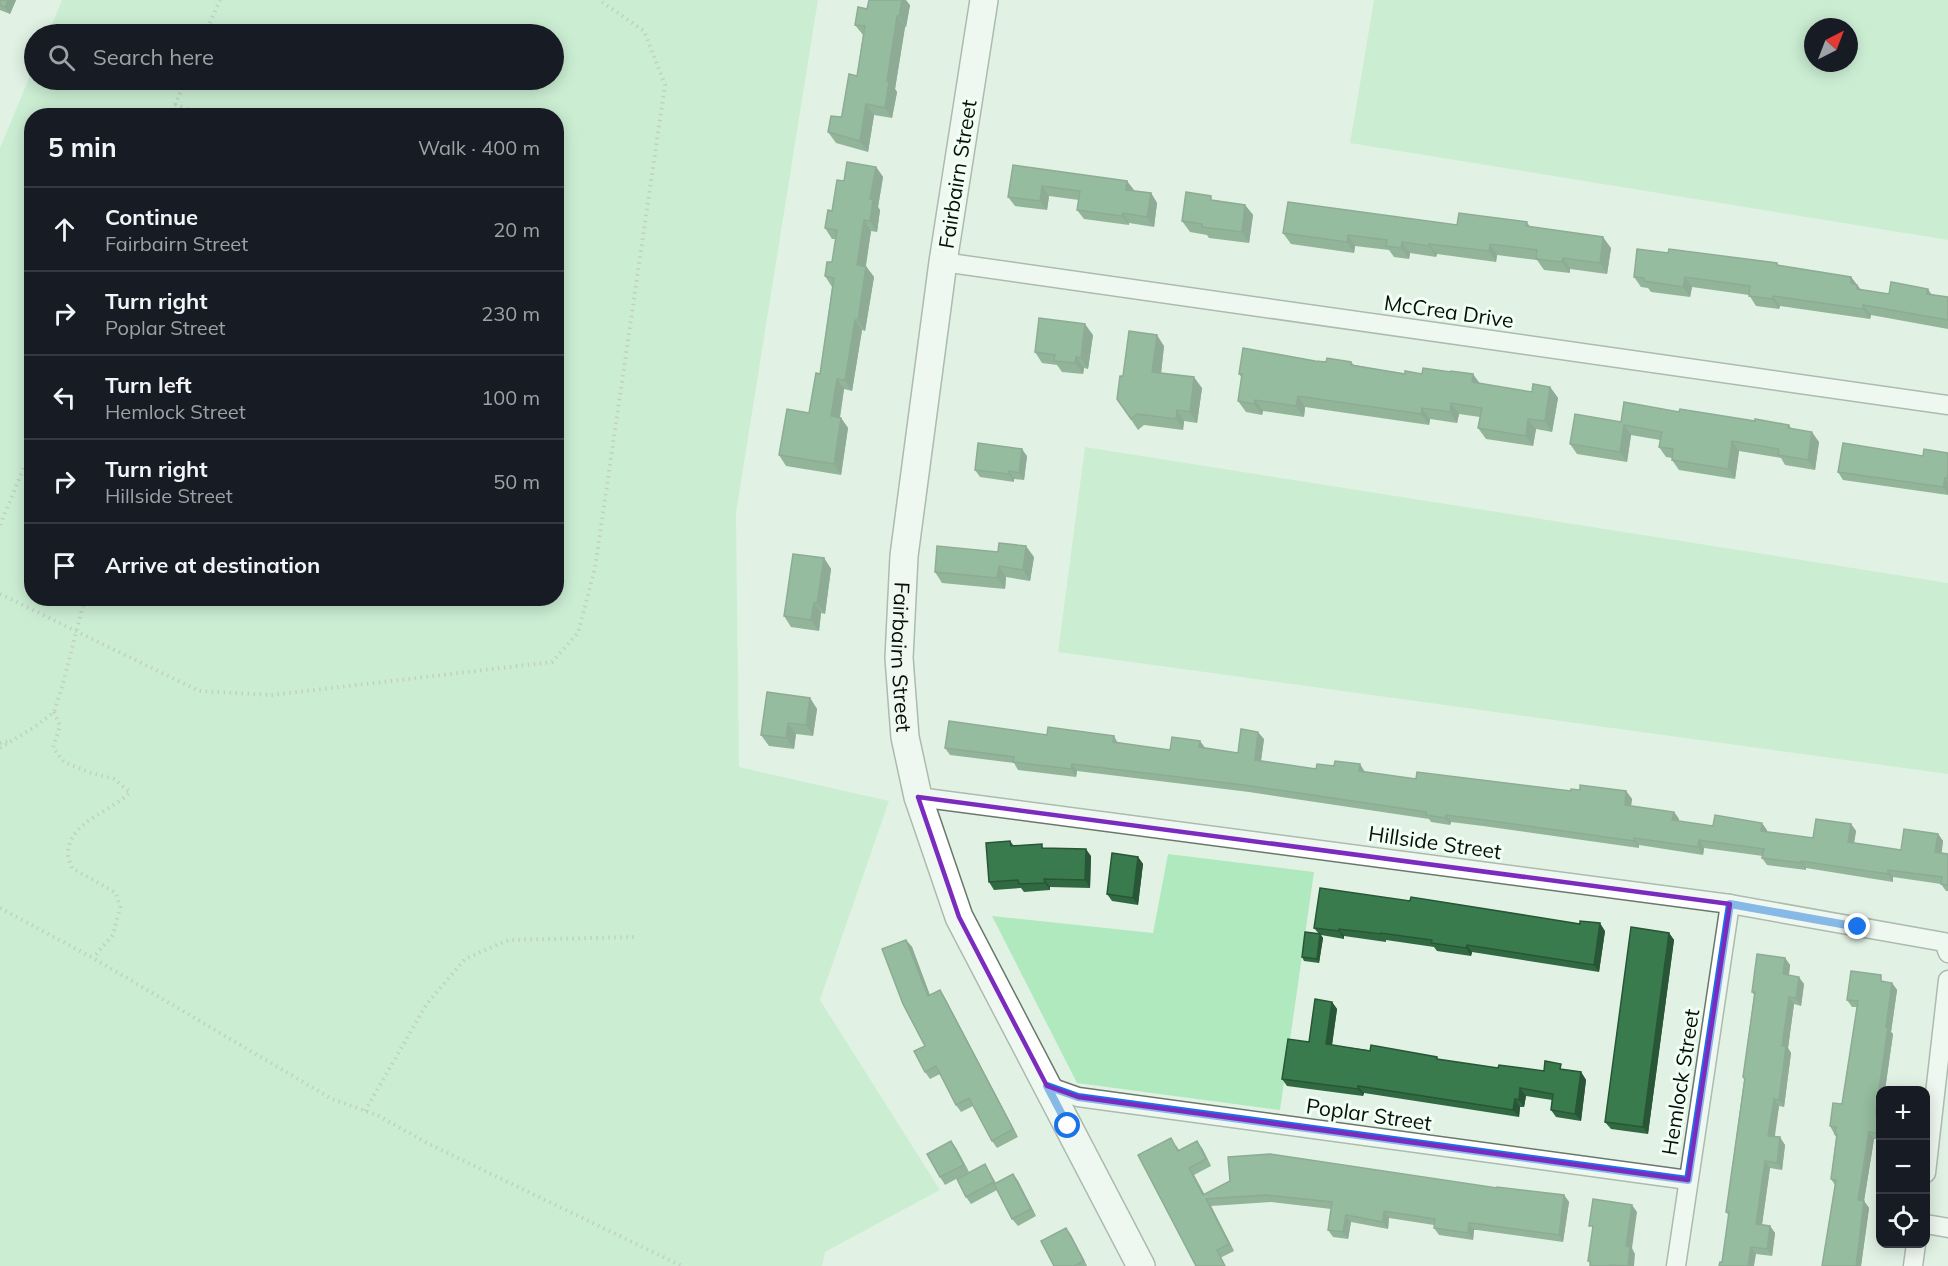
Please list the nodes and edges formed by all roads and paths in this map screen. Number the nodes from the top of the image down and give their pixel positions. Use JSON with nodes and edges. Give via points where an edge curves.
{"nodes":[{"id":1,"x":219,"y":0,"type":"edge"},
{"id":2,"x":598,"y":0,"type":"edge"},
{"id":3,"x":984,"y":0,"type":"edge"},
{"id":4,"x":209,"y":24,"type":"edge"},
{"id":5,"x":181,"y":90,"type":"edge"},
{"id":6,"x":175,"y":104,"type":"junction"},
{"id":7,"x":173,"y":108,"type":"edge"},
{"id":8,"x":184,"y":108,"type":"edge"},
{"id":9,"x":944,"y":262,"type":"junction"},
{"id":10,"x":1948,"y":405,"type":"edge"},
{"id":11,"x":24,"y":467,"type":"edge"},
{"id":12,"x":0,"y":525,"type":"edge"},
{"id":13,"x":0,"y":594,"type":"edge"},
{"id":14,"x":24,"y":606,"type":"edge"},
{"id":15,"x":25,"y":606,"type":"edge"},
{"id":16,"x":83,"y":606,"type":"edge"},
{"id":17,"x":76,"y":631,"type":"junction"},
{"id":18,"x":54,"y":712,"type":"junction"},
{"id":19,"x":12,"y":741,"type":"junction"},
{"id":20,"x":0,"y":743,"type":"edge"},
{"id":21,"x":0,"y":748,"type":"edge"},
{"id":22,"x":918,"y":797,"type":"junction"},
{"id":23,"x":1730,"y":904,"type":"junction"},
{"id":24,"x":0,"y":908,"type":"edge"},
{"id":25,"x":638,"y":938,"type":"dead end"},
{"id":26,"x":1946,"y":947,"type":"edge"},
{"id":27,"x":93,"y":958,"type":"junction"},
{"id":28,"x":1948,"y":980,"type":"edge"},
{"id":29,"x":1047,"y":1086,"type":"junction"},
{"id":30,"x":365,"y":1111,"type":"junction"},
{"id":31,"x":1930,"y":1140,"type":"edge"},
{"id":32,"x":1688,"y":1180,"type":"junction"},
{"id":33,"x":1930,"y":1225,"type":"edge"},
{"id":34,"x":1948,"y":1228,"type":"edge"},
{"id":35,"x":1915,"y":1248,"type":"edge"},
{"id":36,"x":682,"y":1266,"type":"edge"},
{"id":37,"x":1141,"y":1266,"type":"edge"},
{"id":38,"x":1676,"y":1266,"type":"edge"},
{"id":39,"x":1913,"y":1266,"type":"edge"}],
"edges":[{"from":1,"to":4,"type":"path"},
{"from":2,"to":17,"type":"path","via":[[644,31],[665,85],[595,568],[578,633],[552,662],[272,695],[199,691]]},
{"from":3,"to":9,"type":"main road","name":"Fairbairn Street"},
{"from":5,"to":6,"type":"path"},
{"from":6,"to":7,"type":"path"},
{"from":6,"to":8,"type":"path"},
{"from":9,"to":10,"type":"street","name":"McCrea Drive"},
{"from":9,"to":22,"type":"main road","name":"Fairbairn Street","via":[[904,556],[899,658],[905,737]]},
{"from":11,"to":12,"type":"path"},
{"from":13,"to":14,"type":"path"},
{"from":15,"to":17,"type":"path"},
{"from":16,"to":17,"type":"path"},
{"from":17,"to":18,"type":"path"},
{"from":18,"to":19,"type":"path"},
{"from":18,"to":27,"type":"path","via":[[60,726],[53,748],[64,762],[114,779],[130,792],[83,825],[72,839],[68,854],[72,868],[116,893],[120,908],[113,935]]},
{"from":19,"to":20,"type":"path"},
{"from":19,"to":21,"type":"path"},
{"from":22,"to":23,"type":"street","name":"Hillside Street"},
{"from":22,"to":29,"type":"main road","name":"Fairbairn Street","via":[[959,917]]},
{"from":23,"to":26,"type":"street","name":"Hillside Street"},
{"from":23,"to":32,"type":"street","name":"Hemlock Street"},
{"from":24,"to":27,"type":"path"},
{"from":25,"to":30,"type":"path","via":[[508,940],[465,959],[426,1005]]},
{"from":27,"to":30,"type":"path","via":[[332,1099]]},
{"from":28,"to":31,"type":"street"},
{"from":29,"to":32,"type":"street","name":"Poplar Street","via":[[1078,1097]]},
{"from":29,"to":37,"type":"main road","name":"Fairbairn Street"},
{"from":30,"to":36,"type":"path"},
{"from":32,"to":38,"type":"street","name":"Hemlock Street"},
{"from":33,"to":34,"type":"street"},
{"from":35,"to":39,"type":"street"}]}
